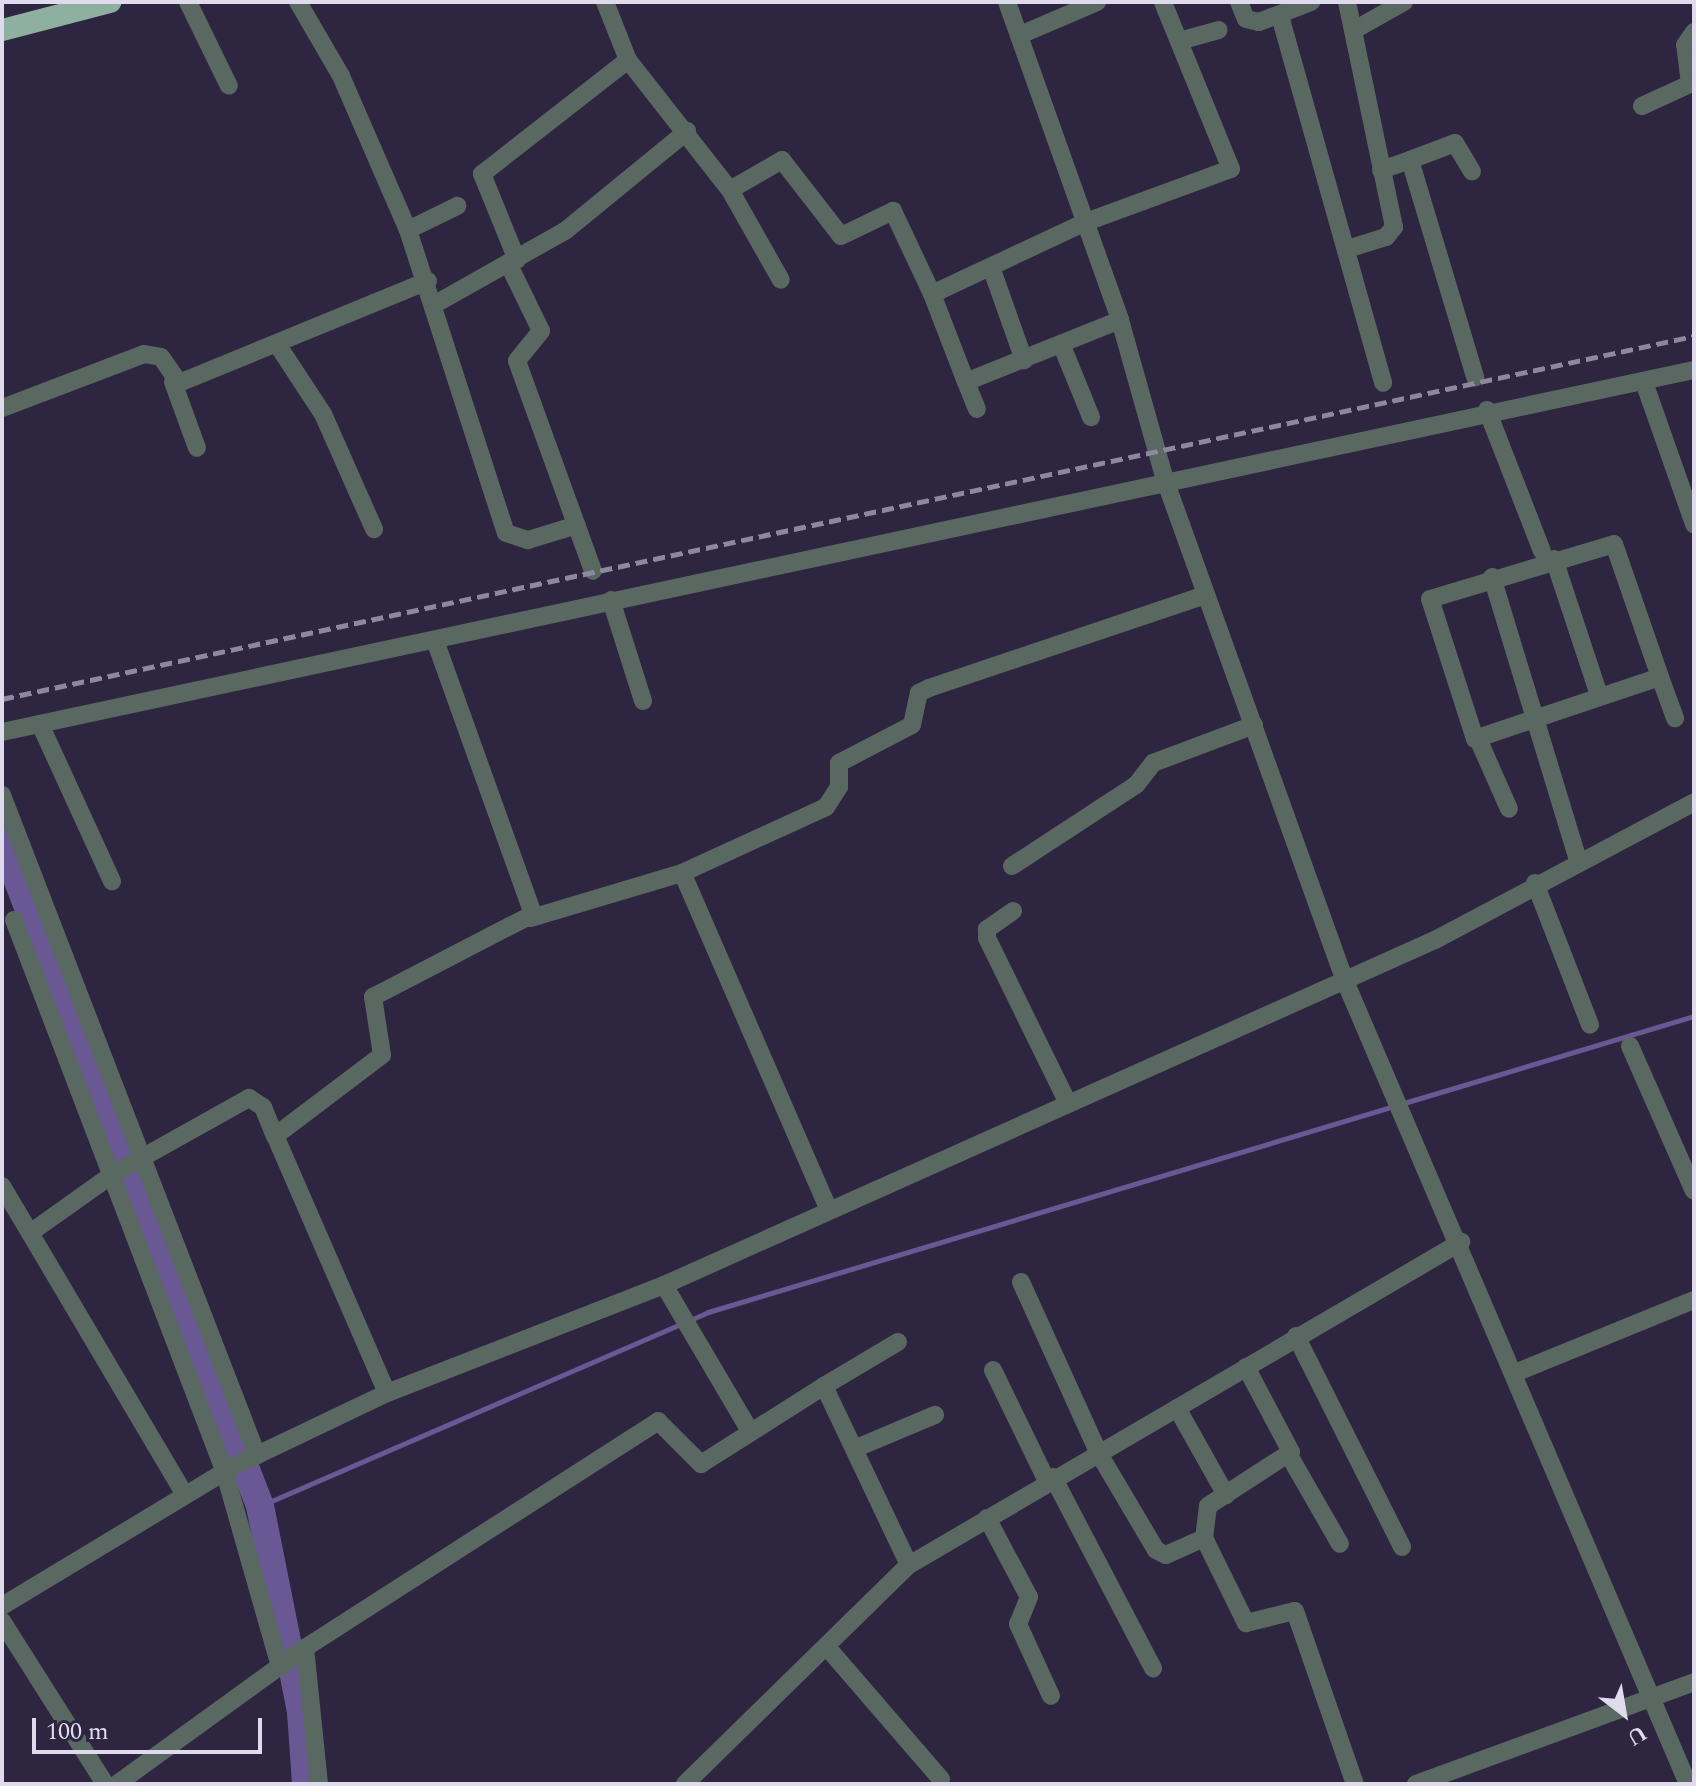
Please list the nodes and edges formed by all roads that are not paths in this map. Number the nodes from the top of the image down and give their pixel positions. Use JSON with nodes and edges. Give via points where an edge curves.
{"nodes":[{"id":1,"x":110,"y":2,"type":"edge"},
{"id":2,"x":188,"y":2,"type":"edge"},
{"id":3,"x":298,"y":2,"type":"edge"},
{"id":4,"x":605,"y":2,"type":"edge"},
{"id":5,"x":1007,"y":2,"type":"edge"},
{"id":6,"x":1097,"y":2,"type":"edge"},
{"id":7,"x":1163,"y":2,"type":"edge"},
{"id":8,"x":1239,"y":2,"type":"edge"},
{"id":9,"x":1311,"y":2,"type":"edge"},
{"id":10,"x":1347,"y":2,"type":"edge"},
{"id":11,"x":1404,"y":2,"type":"edge"},
{"id":12,"x":1280,"y":16,"type":"junction"},
{"id":13,"x":1356,"y":29,"type":"junction"},
{"id":14,"x":2,"y":30,"type":"edge"},
{"id":15,"x":1219,"y":30,"type":"dead end"},
{"id":16,"x":1694,"y":32,"type":"edge"},
{"id":17,"x":1020,"y":35,"type":"junction"},
{"id":18,"x":1179,"y":41,"type":"junction"},
{"id":19,"x":628,"y":60,"type":"junction"},
{"id":20,"x":1692,"y":83,"type":"edge"},
{"id":21,"x":229,"y":86,"type":"dead end"},
{"id":22,"x":1642,"y":106,"type":"dead end"},
{"id":23,"x":687,"y":131,"type":"junction"},
{"id":24,"x":1410,"y":160,"type":"junction"},
{"id":25,"x":1381,"y":170,"type":"junction"},
{"id":26,"x":1472,"y":171,"type":"dead end"},
{"id":27,"x":730,"y":190,"type":"junction"},
{"id":28,"x":457,"y":206,"type":"dead end"},
{"id":29,"x":1086,"y":222,"type":"junction"},
{"id":30,"x":408,"y":230,"type":"junction"},
{"id":31,"x":1347,"y":249,"type":"junction"},
{"id":32,"x":513,"y":262,"type":"junction"},
{"id":33,"x":991,"y":267,"type":"junction"},
{"id":34,"x":781,"y":280,"type":"dead end"},
{"id":35,"x":428,"y":281,"type":"junction"},
{"id":36,"x":932,"y":294,"type":"junction"},
{"id":37,"x":437,"y":303,"type":"junction"},
{"id":38,"x":1120,"y":320,"type":"junction"},
{"id":39,"x":277,"y":344,"type":"junction"},
{"id":40,"x":1062,"y":346,"type":"junction"},
{"id":41,"x":1024,"y":360,"type":"junction"},
{"id":42,"x":1694,"y":370,"type":"edge"},
{"id":43,"x":1475,"y":377,"type":"dead end"},
{"id":44,"x":173,"y":382,"type":"junction"},
{"id":45,"x":966,"y":382,"type":"junction"},
{"id":46,"x":1644,"y":382,"type":"junction"},
{"id":47,"x":1383,"y":383,"type":"dead end"},
{"id":48,"x":2,"y":408,"type":"edge"},
{"id":49,"x":977,"y":409,"type":"dead end"},
{"id":50,"x":1487,"y":410,"type":"junction"},
{"id":51,"x":1091,"y":417,"type":"dead end"},
{"id":52,"x":197,"y":448,"type":"dead end"},
{"id":53,"x":1165,"y":480,"type":"junction"},
{"id":54,"x":577,"y":525,"type":"junction"},
{"id":55,"x":374,"y":529,"type":"dead end"},
{"id":56,"x":1689,"y":529,"type":"edge"},
{"id":57,"x":1548,"y":555,"type":"junction"},
{"id":58,"x":593,"y":571,"type":"dead end"},
{"id":59,"x":1492,"y":577,"type":"junction"},
{"id":60,"x":1206,"y":595,"type":"junction"},
{"id":61,"x":611,"y":600,"type":"junction"},
{"id":62,"x":435,"y":640,"type":"junction"},
{"id":63,"x":1660,"y":677,"type":"junction"},
{"id":64,"x":1599,"y":695,"type":"junction"},
{"id":65,"x":643,"y":701,"type":"dead end"},
{"id":66,"x":1675,"y":718,"type":"dead end"},
{"id":67,"x":1533,"y":721,"type":"junction"},
{"id":68,"x":40,"y":724,"type":"junction"},
{"id":69,"x":1254,"y":725,"type":"junction"},
{"id":70,"x":2,"y":732,"type":"edge"},
{"id":71,"x":1479,"y":741,"type":"junction"},
{"id":72,"x":2,"y":795,"type":"edge"},
{"id":73,"x":1694,"y":802,"type":"edge"},
{"id":74,"x":1509,"y":809,"type":"dead end"},
{"id":75,"x":1578,"y":860,"type":"junction"},
{"id":76,"x":1012,"y":866,"type":"dead end"},
{"id":77,"x":682,"y":873,"type":"junction"},
{"id":78,"x":112,"y":881,"type":"dead end"},
{"id":79,"x":1535,"y":883,"type":"junction"},
{"id":80,"x":1013,"y":911,"type":"dead end"},
{"id":81,"x":531,"y":918,"type":"junction"},
{"id":82,"x":14,"y":920,"type":"dead end"},
{"id":83,"x":1345,"y":981,"type":"junction"},
{"id":84,"x":1590,"y":1025,"type":"dead end"},
{"id":85,"x":1630,"y":1046,"type":"dead end"},
{"id":86,"x":1068,"y":1103,"type":"junction"},
{"id":87,"x":275,"y":1136,"type":"junction"},
{"id":88,"x":137,"y":1160,"type":"junction"},
{"id":89,"x":112,"y":1175,"type":"junction"},
{"id":90,"x":2,"y":1186,"type":"edge"},
{"id":91,"x":1694,"y":1191,"type":"edge"},
{"id":92,"x":828,"y":1208,"type":"junction"},
{"id":93,"x":30,"y":1233,"type":"junction"},
{"id":94,"x":1461,"y":1242,"type":"junction"},
{"id":95,"x":1021,"y":1282,"type":"dead end"},
{"id":96,"x":664,"y":1285,"type":"junction"},
{"id":97,"x":1693,"y":1303,"type":"edge"},
{"id":98,"x":1296,"y":1336,"type":"junction"},
{"id":99,"x":898,"y":1342,"type":"dead end"},
{"id":100,"x":1246,"y":1367,"type":"junction"},
{"id":101,"x":993,"y":1370,"type":"dead end"},
{"id":102,"x":1515,"y":1373,"type":"junction"},
{"id":103,"x":824,"y":1386,"type":"junction"},
{"id":104,"x":387,"y":1393,"type":"junction"},
{"id":105,"x":1177,"y":1408,"type":"junction"},
{"id":106,"x":935,"y":1415,"type":"dead end"},
{"id":107,"x":750,"y":1431,"type":"junction"},
{"id":108,"x":854,"y":1449,"type":"junction"},
{"id":109,"x":1098,"y":1452,"type":"junction"},
{"id":110,"x":1290,"y":1457,"type":"junction"},
{"id":111,"x":239,"y":1463,"type":"junction"},
{"id":112,"x":1050,"y":1479,"type":"junction"},
{"id":113,"x":185,"y":1495,"type":"junction"},
{"id":114,"x":1226,"y":1495,"type":"junction"},
{"id":115,"x":987,"y":1518,"type":"junction"},
{"id":116,"x":1204,"y":1538,"type":"junction"},
{"id":117,"x":1340,"y":1544,"type":"dead end"},
{"id":118,"x":1402,"y":1547,"type":"dead end"},
{"id":119,"x":909,"y":1565,"type":"junction"},
{"id":120,"x":2,"y":1606,"type":"edge"},
{"id":121,"x":2,"y":1621,"type":"edge"},
{"id":122,"x":826,"y":1646,"type":"junction"},
{"id":123,"x":304,"y":1649,"type":"junction"},
{"id":124,"x":282,"y":1665,"type":"junction"},
{"id":125,"x":1153,"y":1668,"type":"dead end"},
{"id":126,"x":1694,"y":1682,"type":"edge"},
{"id":127,"x":1051,"y":1696,"type":"dead end"},
{"id":128,"x":1654,"y":1698,"type":"junction"},
{"id":129,"x":941,"y":1779,"type":"dead end"},
{"id":130,"x":105,"y":1784,"type":"edge"},
{"id":131,"x":117,"y":1784,"type":"edge"},
{"id":132,"x":319,"y":1784,"type":"edge"},
{"id":133,"x":685,"y":1784,"type":"edge"},
{"id":134,"x":1355,"y":1784,"type":"edge"},
{"id":135,"x":1416,"y":1784,"type":"edge"},
{"id":136,"x":1688,"y":1784,"type":"edge"}],
"edges":[{"from":1,"to":14,"type":"highway"},
{"from":2,"to":21,"type":"street"},
{"from":3,"to":30,"type":"street","via":[[341,76]]},
{"from":4,"to":19,"type":"street"},
{"from":5,"to":17,"type":"street"},
{"from":6,"to":17,"type":"street"},
{"from":7,"to":18,"type":"street"},
{"from":8,"to":12,"type":"street","via":[[1252,22]]},
{"from":9,"to":12,"type":"street"},
{"from":10,"to":13,"type":"street"},
{"from":11,"to":13,"type":"street"},
{"from":12,"to":31,"type":"street"},
{"from":13,"to":25,"type":"street"},
{"from":15,"to":18,"type":"street"},
{"from":16,"to":20,"type":"street","via":[[1685,45]]},
{"from":17,"to":29,"type":"street"},
{"from":18,"to":29,"type":"street","via":[[1231,169]]},
{"from":19,"to":23,"type":"street"},
{"from":19,"to":32,"type":"street","via":[[482,174],[483,192]]},
{"from":20,"to":22,"type":"street"},
{"from":23,"to":27,"type":"street"},
{"from":23,"to":32,"type":"street","via":[[574,224]]},
{"from":24,"to":25,"type":"street"},
{"from":24,"to":26,"type":"street","via":[[1455,143]]},
{"from":24,"to":43,"type":"street"},
{"from":25,"to":31,"type":"street","via":[[1393,233]]},
{"from":27,"to":34,"type":"street"},
{"from":27,"to":36,"type":"street","via":[[782,160],[841,236],[893,211]]},
{"from":28,"to":30,"type":"street"},
{"from":29,"to":33,"type":"street"},
{"from":29,"to":38,"type":"street"},
{"from":30,"to":35,"type":"street"},
{"from":31,"to":47,"type":"street"},
{"from":32,"to":37,"type":"street"},
{"from":32,"to":54,"type":"street","via":[[541,331],[517,361]]},
{"from":33,"to":36,"type":"street"},
{"from":33,"to":41,"type":"street"},
{"from":35,"to":37,"type":"street"},
{"from":35,"to":39,"type":"street"},
{"from":36,"to":45,"type":"street"},
{"from":37,"to":54,"type":"street","via":[[506,533],[528,540]]},
{"from":38,"to":40,"type":"street"},
{"from":38,"to":53,"type":"street"},
{"from":39,"to":44,"type":"street"},
{"from":39,"to":55,"type":"street","via":[[323,414]]},
{"from":40,"to":41,"type":"street"},
{"from":40,"to":51,"type":"street"},
{"from":41,"to":45,"type":"street"},
{"from":42,"to":46,"type":"street"},
{"from":44,"to":48,"type":"street","via":[[161,357],[144,354]]},
{"from":44,"to":52,"type":"street"},
{"from":45,"to":49,"type":"street"},
{"from":46,"to":50,"type":"street"},
{"from":46,"to":56,"type":"street"},
{"from":50,"to":53,"type":"street"},
{"from":50,"to":57,"type":"street"},
{"from":53,"to":60,"type":"street"},
{"from":53,"to":61,"type":"street"},
{"from":54,"to":58,"type":"street"},
{"from":57,"to":59,"type":"street"},
{"from":57,"to":63,"type":"street","via":[[1617,546]]},
{"from":57,"to":64,"type":"street"},
{"from":59,"to":67,"type":"street"},
{"from":59,"to":71,"type":"street","via":[[1429,602]]},
{"from":60,"to":69,"type":"street"},
{"from":60,"to":77,"type":"street","via":[[919,693],[912,725],[839,763],[839,787],[826,807]]},
{"from":61,"to":62,"type":"street"},
{"from":61,"to":65,"type":"street"},
{"from":62,"to":68,"type":"street"},
{"from":62,"to":81,"type":"street"},
{"from":63,"to":64,"type":"street"},
{"from":63,"to":66,"type":"street"},
{"from":64,"to":67,"type":"street"},
{"from":67,"to":71,"type":"street"},
{"from":67,"to":75,"type":"street"},
{"from":68,"to":70,"type":"street"},
{"from":68,"to":78,"type":"street"},
{"from":69,"to":76,"type":"street","via":[[1153,763],[1136,785]]},
{"from":69,"to":83,"type":"street"},
{"from":71,"to":74,"type":"street"},
{"from":72,"to":88,"type":"street"},
{"from":73,"to":75,"type":"street"},
{"from":75,"to":79,"type":"street"},
{"from":77,"to":81,"type":"street"},
{"from":77,"to":92,"type":"street"},
{"from":79,"to":83,"type":"street"},
{"from":79,"to":84,"type":"street"},
{"from":80,"to":86,"type":"street","via":[[987,929],[987,938]]},
{"from":81,"to":87,"type":"street","via":[[373,997],[382,1055]]},
{"from":82,"to":89,"type":"street"},
{"from":83,"to":86,"type":"street"},
{"from":83,"to":94,"type":"street"},
{"from":85,"to":91,"type":"street"},
{"from":86,"to":92,"type":"street"},
{"from":87,"to":88,"type":"street","via":[[263,1107],[249,1098]]},
{"from":87,"to":104,"type":"street"},
{"from":88,"to":89,"type":"street"},
{"from":88,"to":111,"type":"street"},
{"from":89,"to":93,"type":"street"},
{"from":89,"to":111,"type":"street"},
{"from":90,"to":93,"type":"street"},
{"from":92,"to":96,"type":"street"},
{"from":93,"to":113,"type":"street"},
{"from":94,"to":98,"type":"street"},
{"from":94,"to":102,"type":"street"},
{"from":95,"to":109,"type":"street"},
{"from":96,"to":104,"type":"street"},
{"from":96,"to":107,"type":"street"},
{"from":97,"to":102,"type":"street"},
{"from":98,"to":100,"type":"street"},
{"from":98,"to":118,"type":"street"},
{"from":99,"to":103,"type":"street"},
{"from":100,"to":105,"type":"street"},
{"from":100,"to":110,"type":"street"},
{"from":101,"to":112,"type":"street"},
{"from":102,"to":128,"type":"street"},
{"from":103,"to":107,"type":"street"},
{"from":103,"to":108,"type":"street"},
{"from":104,"to":111,"type":"street"},
{"from":105,"to":109,"type":"street"},
{"from":105,"to":114,"type":"street"},
{"from":106,"to":108,"type":"street"},
{"from":107,"to":123,"type":"street","via":[[701,1464],[658,1421]]},
{"from":108,"to":119,"type":"street"},
{"from":109,"to":112,"type":"street"},
{"from":109,"to":116,"type":"street","via":[[1160,1555]]},
{"from":110,"to":114,"type":"street"},
{"from":110,"to":117,"type":"street"},
{"from":111,"to":113,"type":"street"},
{"from":111,"to":124,"type":"street"},
{"from":112,"to":115,"type":"street"},
{"from":112,"to":125,"type":"street"},
{"from":113,"to":120,"type":"street"},
{"from":114,"to":116,"type":"street","via":[[1201,1516]]},
{"from":115,"to":119,"type":"street"},
{"from":115,"to":127,"type":"street","via":[[1029,1597],[1018,1624]]},
{"from":116,"to":134,"type":"street","via":[[1246,1623],[1295,1611]]},
{"from":119,"to":122,"type":"street"},
{"from":121,"to":130,"type":"street"},
{"from":122,"to":129,"type":"street"},
{"from":122,"to":133,"type":"street"},
{"from":123,"to":124,"type":"street"},
{"from":123,"to":132,"type":"street"},
{"from":124,"to":131,"type":"street"},
{"from":126,"to":128,"type":"street"},
{"from":128,"to":135,"type":"street"},
{"from":128,"to":136,"type":"street"}]}
